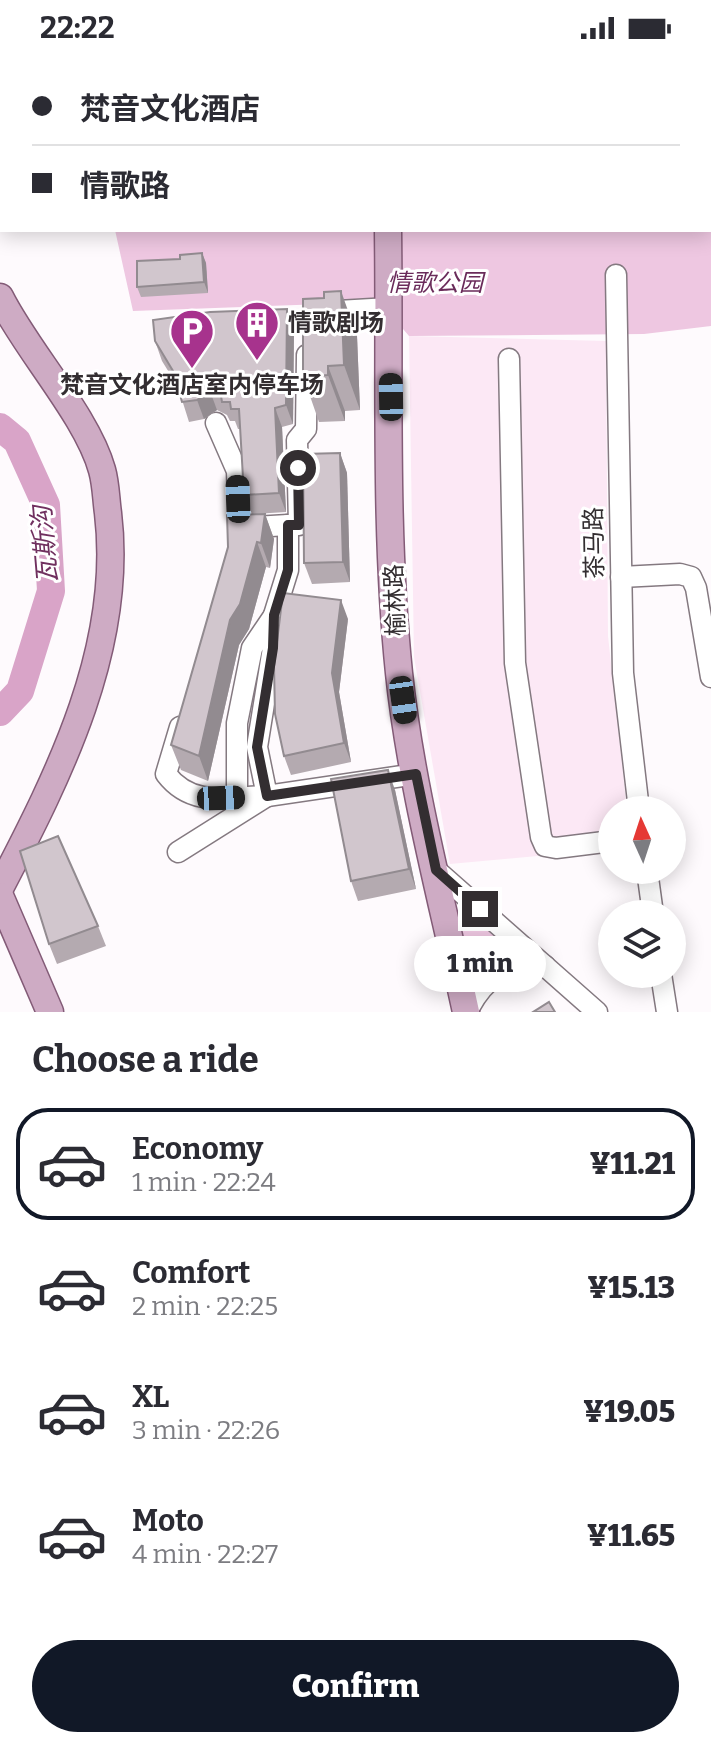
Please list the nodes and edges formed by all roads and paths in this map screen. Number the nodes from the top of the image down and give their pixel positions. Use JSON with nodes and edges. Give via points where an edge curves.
{"nodes":[{"id":1,"x":388,"y":232,"type":"edge"},
{"id":2,"x":616,"y":275,"type":"dead end"},
{"id":3,"x":0,"y":297,"type":"edge"},
{"id":4,"x":389,"y":308,"type":"junction"},
{"id":5,"x":509,"y":359,"type":"dead end"},
{"id":6,"x":216,"y":423,"type":"dead end"},
{"id":7,"x":288,"y":525,"type":"junction"},
{"id":8,"x":621,"y":577,"type":"junction"},
{"id":9,"x":274,"y":615,"type":"junction"},
{"id":10,"x":711,"y":677,"type":"edge"},
{"id":11,"x":187,"y":701,"type":"edge"},
{"id":12,"x":416,"y":774,"type":"junction"},
{"id":13,"x":267,"y":796,"type":"junction"},
{"id":14,"x":637,"y":796,"type":"edge"},
{"id":15,"x":237,"y":797,"type":"junction"},
{"id":16,"x":598,"y":843,"type":"edge"},
{"id":17,"x":178,"y":852,"type":"dead end"},
{"id":18,"x":436,"y":870,"type":"junction"},
{"id":19,"x":0,"y":888,"type":"edge"},
{"id":20,"x":0,"y":896,"type":"edge"},
{"id":21,"x":545,"y":966,"type":"junction"},
{"id":22,"x":663,"y":988,"type":"edge"},
{"id":23,"x":50,"y":1012,"type":"edge"},
{"id":24,"x":466,"y":1012,"type":"edge"},
{"id":25,"x":597,"y":1012,"type":"edge"},
{"id":26,"x":667,"y":1012,"type":"edge"}],
"edges":[{"from":1,"to":4,"type":"main road","name":"榆林路"},
{"from":2,"to":8,"type":"street","name":"茶马路"},
{"from":3,"to":19,"type":"main road","via":[[17,332],[75,415],[102,470],[112,548],[109,606],[75,731],[50,793]]},
{"from":4,"to":7,"type":"street","via":[[314,312],[307,334],[306,429],[297,440],[299,525]]},
{"from":4,"to":12,"type":"main road","name":"榆林路","via":[[395,628]]},
{"from":5,"to":16,"type":"street","via":[[516,675],[541,837],[545,846],[556,848]]},
{"from":6,"to":7,"type":"street","via":[[237,471],[239,528]]},
{"from":7,"to":9,"type":"street","via":[[288,570]]},
{"from":8,"to":10,"type":"street","via":[[680,574],[693,580]]},
{"from":8,"to":14,"type":"street","name":"茶马路","via":[[624,693]]},
{"from":9,"to":13,"type":"street","via":[[257,747]]},
{"from":9,"to":15,"type":"street","via":[[252,648],[237,723]]},
{"from":11,"to":15,"type":"street","via":[[166,774],[178,790],[204,798]]},
{"from":12,"to":13,"type":"street"},
{"from":12,"to":18,"type":"main road","name":"榆林路"},
{"from":13,"to":15,"type":"street"},
{"from":13,"to":17,"type":"street"},
{"from":18,"to":21,"type":"street"},
{"from":18,"to":24,"type":"main road","name":"榆林路"},
{"from":20,"to":23,"type":"main road"},
{"from":21,"to":24,"type":"street","via":[[519,965],[479,988]]},
{"from":21,"to":25,"type":"street"},
{"from":22,"to":26,"type":"street"}]}
